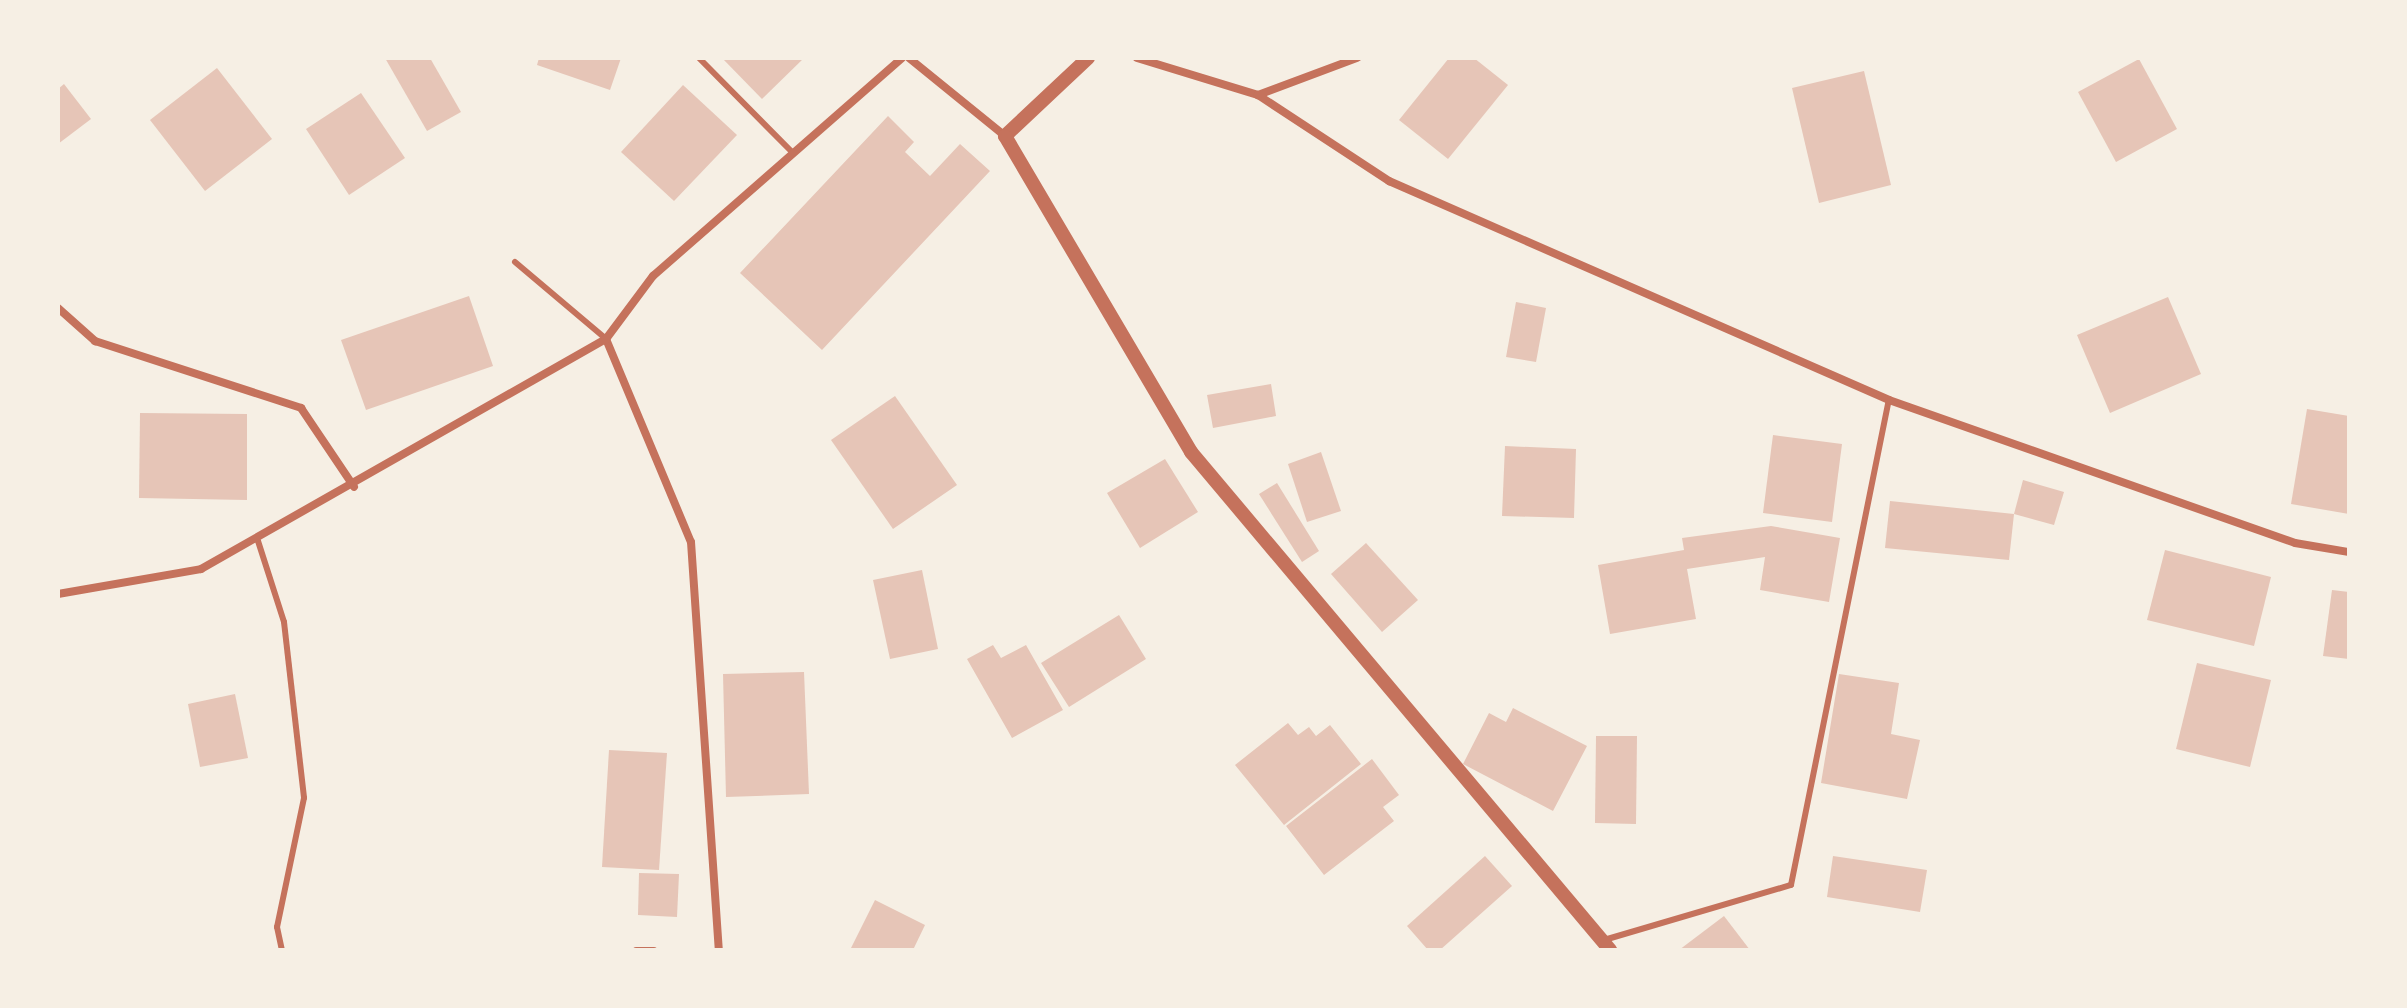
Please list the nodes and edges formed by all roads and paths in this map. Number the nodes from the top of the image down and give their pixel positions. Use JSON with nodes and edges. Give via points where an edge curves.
{"nodes":[{"id":1,"x":699,"y":58,"type":"edge"},
{"id":2,"x":902,"y":58,"type":"edge"},
{"id":3,"x":909,"y":58,"type":"edge"},
{"id":4,"x":1088,"y":58,"type":"edge"},
{"id":5,"x":1137,"y":58,"type":"edge"},
{"id":6,"x":1357,"y":58,"type":"edge"},
{"id":7,"x":1258,"y":95,"type":"junction"},
{"id":8,"x":1005,"y":136,"type":"junction"},
{"id":9,"x":793,"y":153,"type":"junction"},
{"id":10,"x":515,"y":262,"type":"dead end"},
{"id":11,"x":58,"y":308,"type":"edge"},
{"id":12,"x":606,"y":339,"type":"junction"},
{"id":13,"x":1889,"y":400,"type":"junction"},
{"id":14,"x":354,"y":487,"type":"junction"},
{"id":15,"x":258,"y":541,"type":"junction"},
{"id":16,"x":2349,"y":552,"type":"edge"},
{"id":17,"x":58,"y":594,"type":"edge"},
{"id":18,"x":1607,"y":945,"type":"edge"},
{"id":19,"x":282,"y":950,"type":"edge"},
{"id":20,"x":636,"y":950,"type":"edge"},
{"id":21,"x":654,"y":950,"type":"edge"},
{"id":22,"x":719,"y":950,"type":"edge"}],
"edges":[{"from":1,"to":9,"type":"lane"},
{"from":2,"to":9,"type":"street"},
{"from":3,"to":8,"type":"street"},
{"from":4,"to":8,"type":"street"},
{"from":5,"to":7,"type":"street"},
{"from":6,"to":7,"type":"street"},
{"from":7,"to":13,"type":"street","via":[[1389,181]]},
{"from":8,"to":18,"type":"street","via":[[1191,452]]},
{"from":9,"to":12,"type":"street","via":[[653,276]]},
{"from":10,"to":12,"type":"lane"},
{"from":11,"to":14,"type":"street","via":[[95,341],[301,408]]},
{"from":12,"to":14,"type":"street"},
{"from":12,"to":22,"type":"street","via":[[691,542]]},
{"from":13,"to":16,"type":"street","via":[[2295,543]]},
{"from":13,"to":18,"type":"lane","via":[[1791,885]]},
{"from":14,"to":15,"type":"street"},
{"from":15,"to":17,"type":"street","via":[[201,569]]},
{"from":15,"to":19,"type":"lane","via":[[284,622],[304,798],[277,927]]},
{"from":20,"to":21,"type":"lane"}]}
